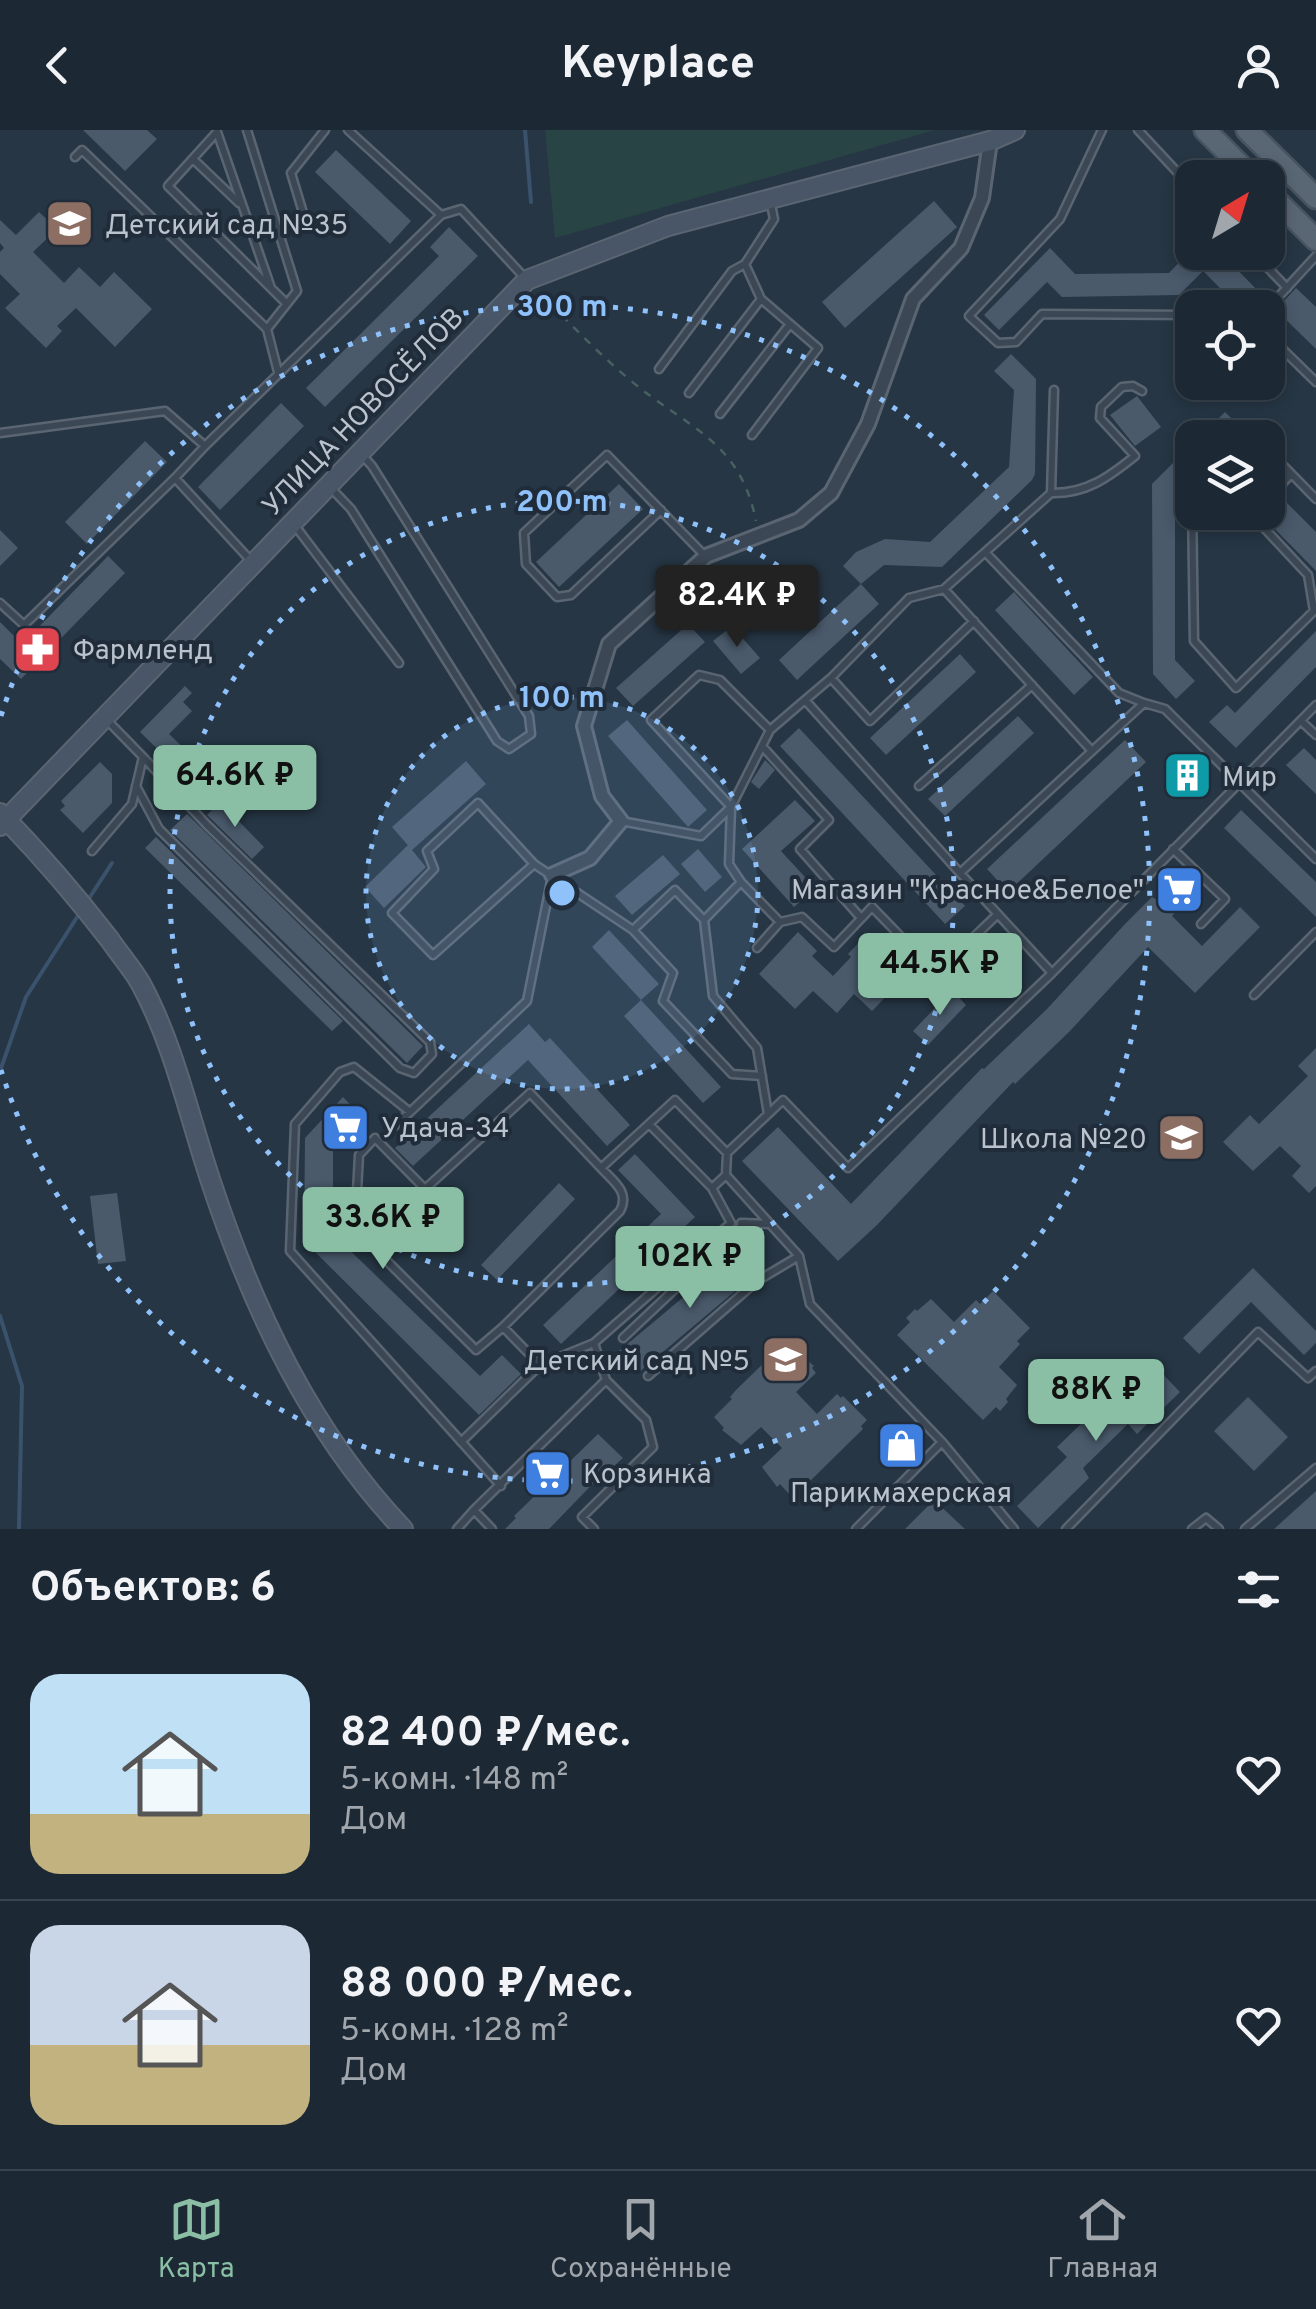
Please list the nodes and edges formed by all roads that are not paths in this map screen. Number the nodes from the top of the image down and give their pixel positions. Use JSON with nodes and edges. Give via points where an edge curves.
{"nodes":[{"id":1,"x":247,"y":130,"type":"edge"},
{"id":2,"x":325,"y":130,"type":"edge"},
{"id":3,"x":348,"y":130,"type":"edge"},
{"id":4,"x":1015,"y":130,"type":"edge"},
{"id":5,"x":1102,"y":130,"type":"edge"},
{"id":6,"x":1138,"y":130,"type":"edge"},
{"id":7,"x":1206,"y":130,"type":"edge"},
{"id":8,"x":1247,"y":130,"type":"edge"},
{"id":9,"x":990,"y":141,"type":"junction"},
{"id":10,"x":75,"y":157,"type":"dead end"},
{"id":11,"x":192,"y":160,"type":"junction"},
{"id":12,"x":1235,"y":160,"type":"edge"},
{"id":13,"x":1175,"y":170,"type":"edge"},
{"id":14,"x":1316,"y":198,"type":"edge"},
{"id":15,"x":770,"y":199,"type":"junction"},
{"id":16,"x":243,"y":206,"type":"junction"},
{"id":17,"x":1285,"y":209,"type":"edge"},
{"id":18,"x":441,"y":214,"type":"junction"},
{"id":19,"x":304,"y":216,"type":"dead end"},
{"id":20,"x":1316,"y":240,"type":"edge"},
{"id":21,"x":1316,"y":256,"type":"edge"},
{"id":22,"x":745,"y":264,"type":"junction"},
{"id":23,"x":1270,"y":270,"type":"edge"},
{"id":24,"x":527,"y":280,"type":"junction"},
{"id":25,"x":272,"y":288,"type":"junction"},
{"id":26,"x":1287,"y":288,"type":"joint"},
{"id":27,"x":762,"y":298,"type":"junction"},
{"id":28,"x":287,"y":304,"type":"junction"},
{"id":29,"x":1175,"y":315,"type":"edge"},
{"id":30,"x":790,"y":324,"type":"junction"},
{"id":31,"x":267,"y":329,"type":"junction"},
{"id":32,"x":1285,"y":352,"type":"edge"},
{"id":33,"x":659,"y":369,"type":"dead end"},
{"id":34,"x":279,"y":374,"type":"junction"},
{"id":35,"x":1316,"y":382,"type":"edge"},
{"id":36,"x":1054,"y":390,"type":"dead end"},
{"id":37,"x":1142,"y":391,"type":"dead end"},
{"id":38,"x":689,"y":393,"type":"dead end"},
{"id":39,"x":720,"y":414,"type":"dead end"},
{"id":40,"x":0,"y":433,"type":"edge"},
{"id":41,"x":752,"y":435,"type":"dead end"},
{"id":42,"x":205,"y":446,"type":"junction"},
{"id":43,"x":360,"y":452,"type":"junction"},
{"id":44,"x":1285,"y":468,"type":"edge"},
{"id":45,"x":1291,"y":474,"type":"junction"},
{"id":46,"x":175,"y":478,"type":"junction"},
{"id":47,"x":1285,"y":481,"type":"edge"},
{"id":48,"x":328,"y":486,"type":"junction"},
{"id":49,"x":1052,"y":493,"type":"junction"},
{"id":50,"x":1316,"y":499,"type":"edge"},
{"id":51,"x":661,"y":510,"type":"junction"},
{"id":52,"x":292,"y":522,"type":"junction"},
{"id":53,"x":1192,"y":530,"type":"edge"},
{"id":54,"x":1266,"y":530,"type":"edge"},
{"id":55,"x":987,"y":554,"type":"junction"},
{"id":56,"x":706,"y":556,"type":"junction"},
{"id":57,"x":253,"y":563,"type":"junction"},
{"id":58,"x":944,"y":589,"type":"junction"},
{"id":59,"x":0,"y":603,"type":"edge"},
{"id":60,"x":974,"y":621,"type":"junction"},
{"id":61,"x":399,"y":663,"type":"dead end"},
{"id":62,"x":830,"y":678,"type":"junction"},
{"id":63,"x":1032,"y":685,"type":"junction"},
{"id":64,"x":805,"y":700,"type":"junction"},
{"id":65,"x":1144,"y":703,"type":"junction"},
{"id":66,"x":1316,"y":705,"type":"edge"},
{"id":67,"x":104,"y":717,"type":"junction"},
{"id":68,"x":1301,"y":721,"type":"junction"},
{"id":69,"x":770,"y":730,"type":"junction"},
{"id":70,"x":1316,"y":735,"type":"edge"},
{"id":71,"x":762,"y":746,"type":"junction"},
{"id":72,"x":1091,"y":750,"type":"junction"},
{"id":73,"x":142,"y":757,"type":"junction"},
{"id":74,"x":1238,"y":782,"type":"junction"},
{"id":75,"x":136,"y":786,"type":"junction"},
{"id":76,"x":918,"y":786,"type":"dead end"},
{"id":77,"x":731,"y":807,"type":"junction"},
{"id":78,"x":2,"y":820,"type":"edge"},
{"id":79,"x":621,"y":821,"type":"junction"},
{"id":80,"x":1173,"y":849,"type":"junction"},
{"id":81,"x":92,"y":851,"type":"dead end"},
{"id":82,"x":1316,"y":859,"type":"edge"},
{"id":83,"x":534,"y":864,"type":"junction"},
{"id":84,"x":960,"y":873,"type":"junction"},
{"id":85,"x":552,"y":874,"type":"junction"},
{"id":86,"x":741,"y":882,"type":"junction"},
{"id":87,"x":998,"y":914,"type":"junction"},
{"id":88,"x":861,"y":918,"type":"junction"},
{"id":89,"x":704,"y":920,"type":"junction"},
{"id":90,"x":780,"y":922,"type":"junction"},
{"id":91,"x":1201,"y":924,"type":"dead end"},
{"id":92,"x":633,"y":930,"type":"junction"},
{"id":93,"x":1316,"y":932,"type":"edge"},
{"id":94,"x":756,"y":948,"type":"dead end"},
{"id":95,"x":1052,"y":973,"type":"junction"},
{"id":96,"x":1254,"y":996,"type":"dead end"},
{"id":97,"x":762,"y":1076,"type":"junction"},
{"id":98,"x":410,"y":1112,"type":"junction"},
{"id":99,"x":768,"y":1114,"type":"junction"},
{"id":100,"x":649,"y":1124,"type":"junction"},
{"id":101,"x":394,"y":1126,"type":"dead end"},
{"id":102,"x":728,"y":1153,"type":"junction"},
{"id":103,"x":601,"y":1168,"type":"junction"},
{"id":104,"x":726,"y":1174,"type":"junction"},
{"id":105,"x":712,"y":1188,"type":"junction"},
{"id":106,"x":731,"y":1222,"type":"junction"},
{"id":107,"x":745,"y":1223,"type":"junction"},
{"id":108,"x":770,"y":1224,"type":"junction"},
{"id":109,"x":798,"y":1256,"type":"junction"},
{"id":110,"x":503,"y":1327,"type":"junction"},
{"id":111,"x":623,"y":1338,"type":"dead end"},
{"id":112,"x":594,"y":1343,"type":"junction"},
{"id":113,"x":540,"y":1365,"type":"junction"},
{"id":114,"x":1316,"y":1371,"type":"edge"},
{"id":115,"x":648,"y":1376,"type":"dead end"},
{"id":116,"x":606,"y":1380,"type":"junction"},
{"id":117,"x":461,"y":1442,"type":"junction"},
{"id":118,"x":942,"y":1442,"type":"junction"},
{"id":119,"x":1316,"y":1468,"type":"edge"},
{"id":120,"x":501,"y":1486,"type":"junction"},
{"id":121,"x":474,"y":1510,"type":"junction"},
{"id":122,"x":403,"y":1529,"type":"edge"},
{"id":123,"x":457,"y":1529,"type":"edge"},
{"id":124,"x":492,"y":1529,"type":"edge"},
{"id":125,"x":594,"y":1529,"type":"edge"},
{"id":126,"x":856,"y":1529,"type":"edge"},
{"id":127,"x":1014,"y":1529,"type":"edge"},
{"id":128,"x":1066,"y":1529,"type":"edge"},
{"id":129,"x":1192,"y":1529,"type":"edge"},
{"id":130,"x":1219,"y":1529,"type":"edge"},
{"id":131,"x":1245,"y":1529,"type":"edge"}],
"edges":[{"from":1,"to":28,"type":"lane","via":[[297,291]]},
{"from":2,"to":19,"type":"lane","via":[[291,173]]},
{"from":3,"to":18,"type":"lane"},
{"from":4,"to":9,"type":"street","name":"УЛИЦА НОВОСЁЛОВ"},
{"from":5,"to":29,"type":"lane","via":[[1060,218],[969,316],[998,343],[1016,342],[1042,314]]},
{"from":6,"to":13,"type":"lane"},
{"from":7,"to":12,"type":"main road"},
{"from":8,"to":14,"type":"main road"},
{"from":9,"to":15,"type":"street","name":"УЛИЦА НОВОСЁЛОВ"},
{"from":9,"to":56,"type":"street","via":[[982,198],[960,248],[913,299],[868,424],[832,493],[799,520]]},
{"from":10,"to":31,"type":"lane","via":[[82,150]]},
{"from":11,"to":16,"type":"lane"},
{"from":11,"to":16,"type":"lane","via":[[218,132]]},
{"from":11,"to":25,"type":"lane","via":[[168,186]]},
{"from":15,"to":22,"type":"lane","via":[[774,220]]},
{"from":15,"to":24,"type":"street","name":"УЛИЦА НОВОСЁЛОВ","via":[[668,226]]},
{"from":16,"to":25,"type":"lane"},
{"from":17,"to":20,"type":"main road"},
{"from":18,"to":24,"type":"lane","via":[[460,208]]},
{"from":18,"to":34,"type":"lane"},
{"from":21,"to":26,"type":"lane"},
{"from":22,"to":27,"type":"lane"},
{"from":22,"to":33,"type":"lane"},
{"from":23,"to":26,"type":"lane"},
{"from":24,"to":43,"type":"street","name":"УЛИЦА НОВОСЁЛОВ"},
{"from":25,"to":28,"type":"lane"},
{"from":27,"to":30,"type":"lane"},
{"from":27,"to":38,"type":"lane"},
{"from":28,"to":31,"type":"lane"},
{"from":30,"to":39,"type":"lane"},
{"from":30,"to":41,"type":"lane","via":[[818,348]]},
{"from":31,"to":34,"type":"lane"},
{"from":32,"to":35,"type":"lane"},
{"from":34,"to":42,"type":"lane"},
{"from":36,"to":49,"type":"lane"},
{"from":37,"to":49,"type":"lane","via":[[1122,387],[1100,408],[1100,418],[1135,456],[1084,490]]},
{"from":40,"to":42,"type":"lane","via":[[165,411]]},
{"from":42,"to":46,"type":"lane"},
{"from":43,"to":48,"type":"street","name":"УЛИЦА НОВОСЁЛОВ"},
{"from":43,"to":48,"type":"lane","via":[[530,716],[531,734],[509,749],[497,741],[351,509]]},
{"from":44,"to":45,"type":"lane"},
{"from":45,"to":47,"type":"lane"},
{"from":45,"to":50,"type":"lane"},
{"from":46,"to":57,"type":"lane"},
{"from":46,"to":59,"type":"lane","via":[[24,625]]},
{"from":48,"to":52,"type":"street","name":"УЛИЦА НОВОСЁЛОВ"},
{"from":49,"to":55,"type":"lane"},
{"from":51,"to":51,"type":"lane","via":[[606,455],[524,534],[526,564],[557,597],[570,595]]},
{"from":51,"to":56,"type":"lane"},
{"from":52,"to":57,"type":"street","name":"УЛИЦА НОВОСЁЛОВ"},
{"from":52,"to":61,"type":"lane"},
{"from":53,"to":54,"type":"lane","via":[[1194,641],[1236,688],[1314,612],[1308,575]]},
{"from":55,"to":58,"type":"lane"},
{"from":55,"to":65,"type":"lane","via":[[1119,693]]},
{"from":56,"to":79,"type":"street","via":[[609,644],[584,726],[602,796]]},
{"from":57,"to":67,"type":"street","name":"УЛИЦА НОВОСЁЛОВ"},
{"from":58,"to":60,"type":"lane"},
{"from":58,"to":62,"type":"lane","via":[[909,598]]},
{"from":60,"to":62,"type":"lane","via":[[870,721]]},
{"from":60,"to":63,"type":"lane"},
{"from":62,"to":64,"type":"lane"},
{"from":63,"to":72,"type":"lane"},
{"from":63,"to":76,"type":"lane"},
{"from":64,"to":69,"type":"lane"},
{"from":64,"to":84,"type":"lane"},
{"from":65,"to":72,"type":"lane"},
{"from":65,"to":74,"type":"lane","via":[[1165,710]]},
{"from":66,"to":68,"type":"lane"},
{"from":67,"to":73,"type":"lane"},
{"from":67,"to":78,"type":"street","name":"УЛИЦА НОВОСЁЛОВ"},
{"from":68,"to":70,"type":"lane"},
{"from":68,"to":74,"type":"lane"},
{"from":69,"to":71,"type":"lane"},
{"from":69,"to":77,"type":"lane","via":[[720,680],[699,675],[651,720]]},
{"from":71,"to":77,"type":"lane"},
{"from":71,"to":88,"type":"lane","via":[[829,820],[800,849]]},
{"from":72,"to":84,"type":"lane"},
{"from":73,"to":75,"type":"lane"},
{"from":73,"to":75,"type":"lane","via":[[430,1042],[432,1054],[414,1073],[400,1068],[159,829]]},
{"from":74,"to":80,"type":"lane"},
{"from":74,"to":82,"type":"lane"},
{"from":75,"to":81,"type":"lane","via":[[132,804]]},
{"from":77,"to":79,"type":"lane","via":[[701,836]]},
{"from":77,"to":86,"type":"lane","via":[[728,864]]},
{"from":78,"to":122,"type":"street","via":[[84,906],[139,980],[170,1045],[256,1303],[298,1387],[349,1466]]},
{"from":79,"to":85,"type":"street","via":[[590,858]]},
{"from":80,"to":91,"type":"lane","via":[[1225,899]]},
{"from":80,"to":95,"type":"lane"},
{"from":83,"to":83,"type":"lane","via":[[478,803],[427,851],[434,869],[392,913],[433,955]]},
{"from":83,"to":85,"type":"lane"},
{"from":84,"to":87,"type":"lane"},
{"from":85,"to":92,"type":"lane"},
{"from":85,"to":98,"type":"lane","via":[[527,1000]]},
{"from":86,"to":89,"type":"lane"},
{"from":86,"to":90,"type":"lane"},
{"from":87,"to":88,"type":"lane","via":[[936,973],[872,907]]},
{"from":87,"to":95,"type":"lane"},
{"from":88,"to":90,"type":"lane","via":[[834,947],[802,916]]},
{"from":89,"to":92,"type":"lane","via":[[675,890]]},
{"from":89,"to":97,"type":"lane","via":[[713,996],[756,1048]]},
{"from":90,"to":94,"type":"lane"},
{"from":92,"to":97,"type":"lane","via":[[673,973],[664,1001],[732,1074]]},
{"from":93,"to":96,"type":"lane"},
{"from":95,"to":99,"type":"lane","via":[[848,1168],[783,1100]]},
{"from":97,"to":99,"type":"lane"},
{"from":98,"to":101,"type":"lane"},
{"from":98,"to":117,"type":"lane","via":[[354,1067],[340,1072],[295,1124],[290,1252]]},
{"from":99,"to":102,"type":"lane"},
{"from":100,"to":102,"type":"lane","via":[[675,1100]]},
{"from":100,"to":103,"type":"lane"},
{"from":100,"to":105,"type":"lane"},
{"from":102,"to":104,"type":"lane"},
{"from":103,"to":110,"type":"lane","via":[[624,1193],[620,1211]]},
{"from":103,"to":110,"type":"lane","via":[[530,1092],[425,1189],[375,1138],[358,1155],[355,1229],[476,1350]]},
{"from":104,"to":105,"type":"lane"},
{"from":104,"to":108,"type":"lane"},
{"from":105,"to":106,"type":"lane"},
{"from":106,"to":107,"type":"lane"},
{"from":106,"to":112,"type":"lane"},
{"from":107,"to":108,"type":"lane"},
{"from":107,"to":111,"type":"lane"},
{"from":108,"to":109,"type":"lane"},
{"from":109,"to":115,"type":"lane","via":[[757,1281]]},
{"from":109,"to":118,"type":"lane","via":[[810,1304]]},
{"from":110,"to":113,"type":"lane"},
{"from":112,"to":113,"type":"lane"},
{"from":112,"to":116,"type":"lane"},
{"from":113,"to":117,"type":"lane"},
{"from":114,"to":128,"type":"lane","via":[[1308,1378],[1258,1332]]},
{"from":116,"to":120,"type":"lane"},
{"from":116,"to":125,"type":"lane","via":[[646,1420],[654,1447],[582,1517]]},
{"from":117,"to":120,"type":"lane"},
{"from":118,"to":126,"type":"lane"},
{"from":118,"to":127,"type":"lane"},
{"from":119,"to":131,"type":"lane"},
{"from":120,"to":121,"type":"lane"},
{"from":121,"to":123,"type":"lane"},
{"from":121,"to":124,"type":"lane"},
{"from":129,"to":130,"type":"lane","via":[[1206,1518]]}]}
